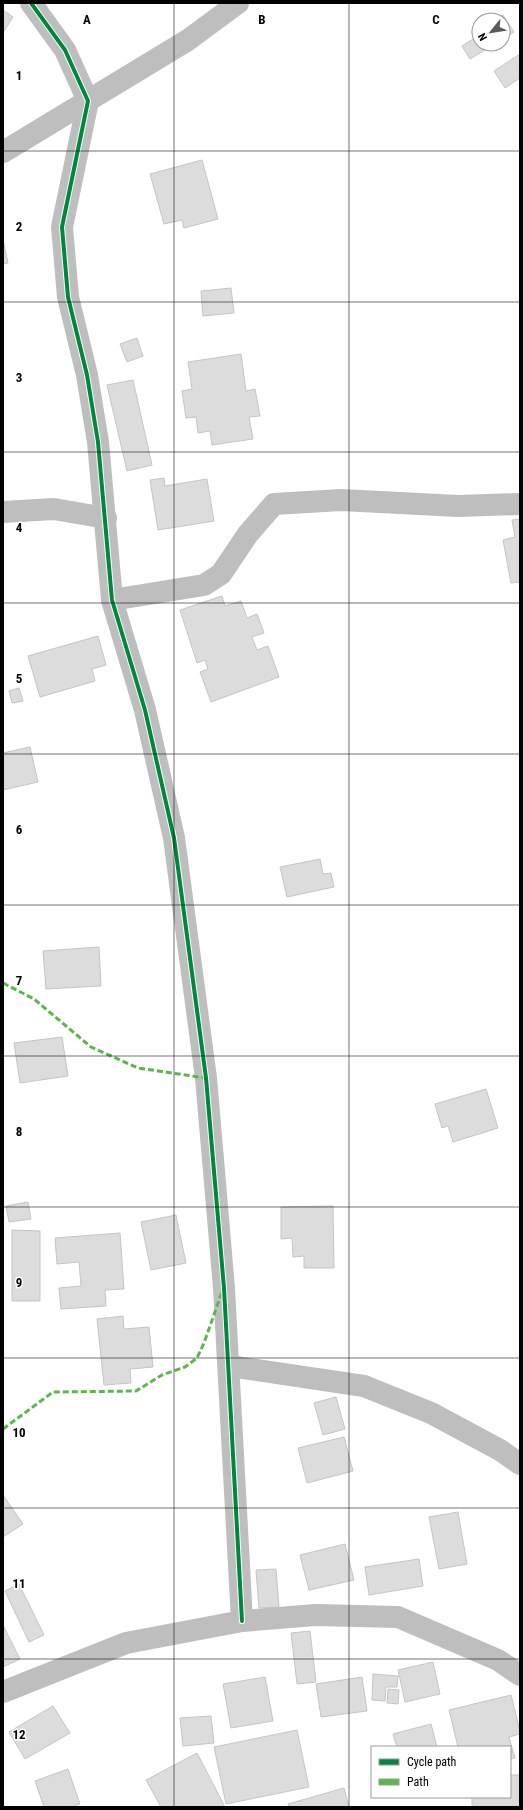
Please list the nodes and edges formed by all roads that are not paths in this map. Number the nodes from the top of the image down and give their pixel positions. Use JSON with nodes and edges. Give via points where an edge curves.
{"nodes":[{"id":1,"x":238,"y":3,"type":"edge"},
{"id":2,"x":34,"y":4,"type":"edge"},
{"id":3,"x":88,"y":101,"type":"junction"},
{"id":4,"x":3,"y":152,"type":"edge"},
{"id":5,"x":520,"y":504,"type":"edge"},
{"id":6,"x":3,"y":512,"type":"edge"},
{"id":7,"x":106,"y":518,"type":"junction"},
{"id":8,"x":112,"y":600,"type":"junction"},
{"id":9,"x":229,"y":1366,"type":"junction"},
{"id":10,"x":520,"y":1464,"type":"edge"},
{"id":11,"x":242,"y":1621,"type":"junction"},
{"id":12,"x":520,"y":1675,"type":"edge"},
{"id":13,"x":3,"y":1692,"type":"edge"}],
"edges":[{"from":1,"to":3,"type":"street","via":[[188,40]]},
{"from":2,"to":3,"type":"street","via":[[65,50]]},
{"from":3,"to":4,"type":"street"},
{"from":3,"to":7,"type":"street","via":[[62,227],[68,297],[87,375],[98,442]]},
{"from":5,"to":8,"type":"street","via":[[458,506],[341,500],[274,504],[248,534],[221,574],[204,585]]},
{"from":6,"to":7,"type":"street","via":[[54,508]]},
{"from":7,"to":8,"type":"street"},
{"from":8,"to":9,"type":"street","via":[[145,710],[174,838],[206,1078]]},
{"from":9,"to":10,"type":"street","via":[[364,1386],[431,1413],[500,1450]]},
{"from":9,"to":11,"type":"street"},
{"from":11,"to":12,"type":"street","via":[[315,1615],[398,1617],[498,1660]]},
{"from":11,"to":13,"type":"street","via":[[126,1642]]}]}
